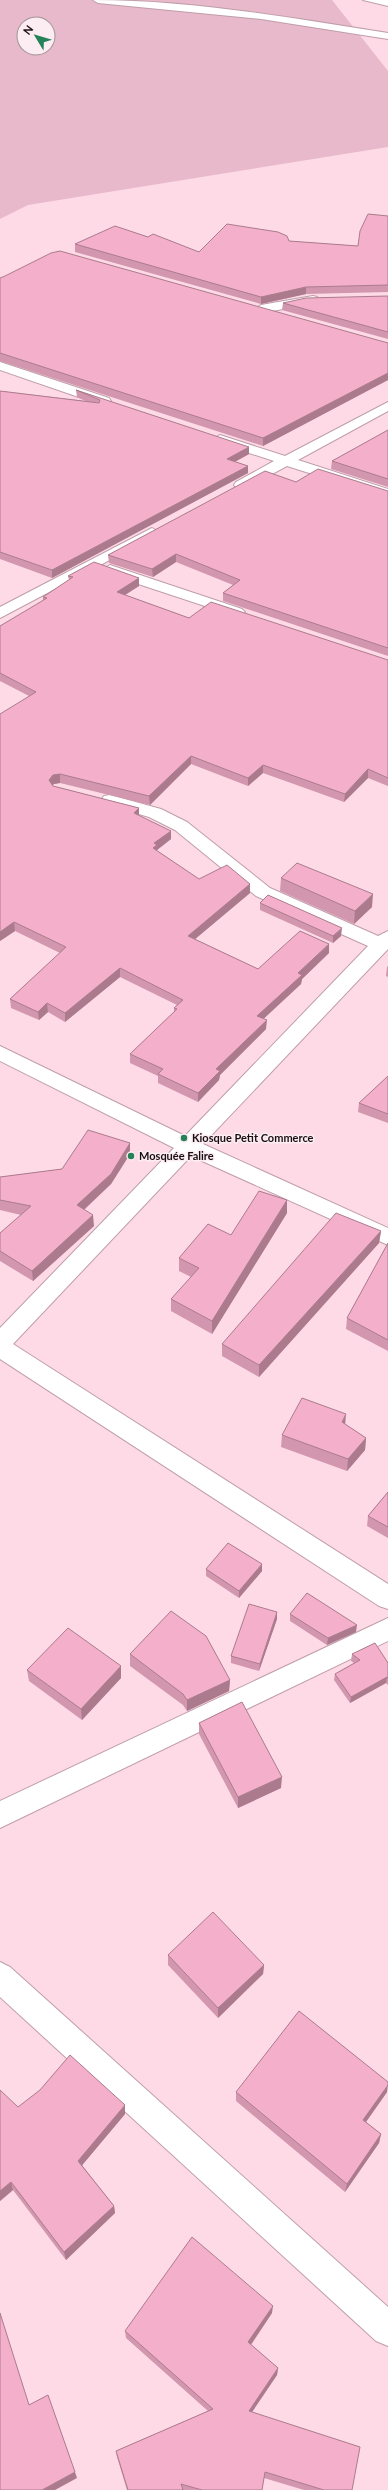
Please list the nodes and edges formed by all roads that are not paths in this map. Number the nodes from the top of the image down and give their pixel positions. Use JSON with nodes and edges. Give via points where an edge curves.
{"nodes":[{"id":1,"x":98,"y":0,"type":"edge"},
{"id":2,"x":368,"y":0,"type":"edge"},
{"id":3,"x":388,"y":3,"type":"edge"},
{"id":4,"x":388,"y":36,"type":"edge"},
{"id":5,"x":329,"y":300,"type":"edge"},
{"id":6,"x":245,"y":304,"type":"edge"},
{"id":7,"x":261,"y":309,"type":"junction"},
{"id":8,"x":291,"y":317,"type":"edge"},
{"id":9,"x":0,"y":366,"type":"edge"},
{"id":10,"x":114,"y":404,"type":"edge"},
{"id":11,"x":388,"y":406,"type":"edge"},
{"id":12,"x":204,"y":434,"type":"edge"},
{"id":13,"x":288,"y":461,"type":"junction"},
{"id":14,"x":232,"y":490,"type":"edge"},
{"id":15,"x":388,"y":494,"type":"edge"},
{"id":16,"x":161,"y":527,"type":"edge"},
{"id":17,"x":91,"y":563,"type":"junction"},
{"id":18,"x":0,"y":613,"type":"edge"},
{"id":19,"x":254,"y":618,"type":"edge"},
{"id":20,"x":90,"y":796,"type":"edge"},
{"id":21,"x":384,"y":941,"type":"edge"},
{"id":22,"x":0,"y":1053,"type":"edge"},
{"id":23,"x":188,"y":1146,"type":"junction"},
{"id":24,"x":388,"y":1237,"type":"edge"},
{"id":25,"x":0,"y":1343,"type":"edge"},
{"id":26,"x":0,"y":1347,"type":"edge"},
{"id":27,"x":388,"y":1598,"type":"edge"},
{"id":28,"x":388,"y":1629,"type":"edge"},
{"id":29,"x":0,"y":1815,"type":"edge"},
{"id":30,"x":0,"y":1978,"type":"edge"},
{"id":31,"x":388,"y":2329,"type":"edge"}],
"edges":[{"from":1,"to":4,"type":"street","via":[[261,16]]},
{"from":2,"to":3,"type":"street"},
{"from":5,"to":7,"type":"street","via":[[306,300]]},
{"from":6,"to":7,"type":"street"},
{"from":7,"to":8,"type":"street"},
{"from":9,"to":10,"type":"street"},
{"from":11,"to":13,"type":"street"},
{"from":12,"to":13,"type":"street"},
{"from":13,"to":14,"type":"street"},
{"from":13,"to":15,"type":"street"},
{"from":16,"to":17,"type":"street"},
{"from":17,"to":18,"type":"street"},
{"from":17,"to":19,"type":"street"},
{"from":20,"to":21,"type":"street","via":[[155,813],[168,819],[181,826],[263,892]]},
{"from":21,"to":23,"type":"street"},
{"from":22,"to":23,"type":"street"},
{"from":23,"to":24,"type":"street"},
{"from":23,"to":25,"type":"street"},
{"from":26,"to":27,"type":"street"},
{"from":28,"to":29,"type":"street"},
{"from":30,"to":31,"type":"street"}]}
